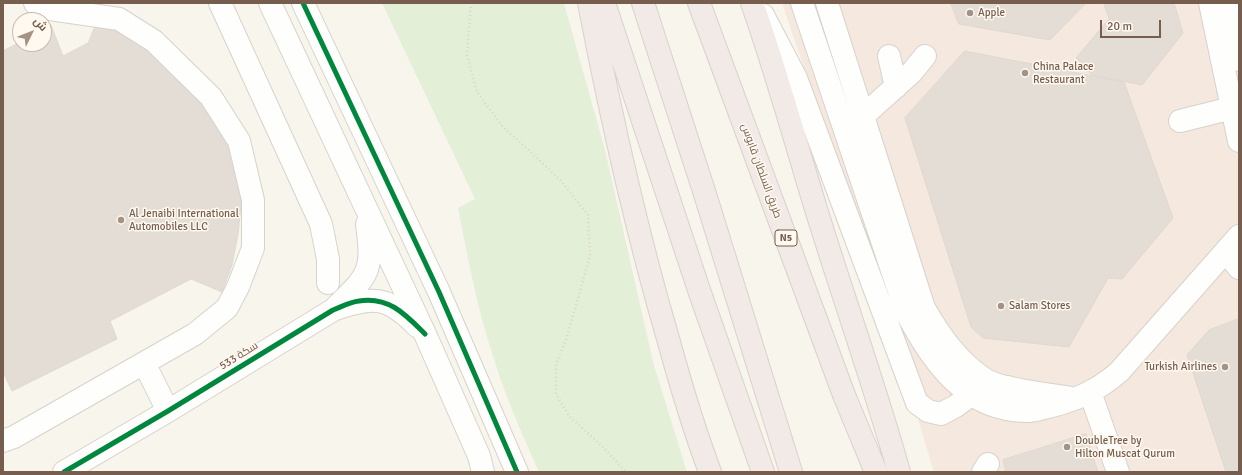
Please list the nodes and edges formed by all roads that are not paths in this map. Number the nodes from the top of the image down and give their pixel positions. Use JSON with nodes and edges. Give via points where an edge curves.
{"nodes":[{"id":1,"x":35,"y":3,"type":"edge"},
{"id":2,"x":220,"y":3,"type":"edge"},
{"id":3,"x":270,"y":3,"type":"edge"},
{"id":4,"x":303,"y":3,"type":"edge"},
{"id":5,"x":589,"y":3,"type":"edge"},
{"id":6,"x":604,"y":3,"type":"edge"},
{"id":7,"x":643,"y":3,"type":"edge"},
{"id":8,"x":699,"y":3,"type":"edge"},
{"id":9,"x":752,"y":3,"type":"edge"},
{"id":10,"x":756,"y":3,"type":"edge"},
{"id":11,"x":802,"y":3,"type":"edge"},
{"id":12,"x":827,"y":3,"type":"edge"},
{"id":13,"x":1210,"y":3,"type":"edge"},
{"id":14,"x":1227,"y":3,"type":"edge"},
{"id":15,"x":889,"y":56,"type":"dead end"},
{"id":16,"x":926,"y":56,"type":"dead end"},
{"id":17,"x":1239,"y":60,"type":"edge"},
{"id":18,"x":896,"y":87,"type":"junction"},
{"id":19,"x":1232,"y":108,"type":"junction"},
{"id":20,"x":863,"y":116,"type":"junction"},
{"id":21,"x":1180,"y":122,"type":"dead end"},
{"id":22,"x":1239,"y":141,"type":"edge"},
{"id":23,"x":849,"y":146,"type":"junction"},
{"id":24,"x":364,"y":203,"type":"junction"},
{"id":25,"x":1235,"y":252,"type":"edge"},
{"id":26,"x":328,"y":283,"type":"dead end"},
{"id":27,"x":333,"y":310,"type":"junction"},
{"id":28,"x":425,"y":334,"type":"junction"},
{"id":29,"x":144,"y":363,"type":"junction"},
{"id":30,"x":1008,"y":388,"type":"junction"},
{"id":31,"x":971,"y":395,"type":"junction"},
{"id":32,"x":1084,"y":396,"type":"junction"},
{"id":33,"x":168,"y":411,"type":"junction"},
{"id":34,"x":3,"y":441,"type":"edge"},
{"id":35,"x":64,"y":472,"type":"edge"},
{"id":36,"x":483,"y":472,"type":"edge"},
{"id":37,"x":517,"y":472,"type":"edge"},
{"id":38,"x":710,"y":472,"type":"edge"},
{"id":39,"x":763,"y":472,"type":"edge"},
{"id":40,"x":791,"y":472,"type":"edge"},
{"id":41,"x":876,"y":472,"type":"edge"},
{"id":42,"x":900,"y":472,"type":"edge"},
{"id":43,"x":1118,"y":472,"type":"edge"}],
"edges":[{"from":1,"to":29,"type":"street","via":[[50,9],[119,19],[154,41],[211,97],[239,141],[253,200],[253,248],[238,287],[227,308],[212,321],[195,334]]},
{"from":2,"to":26,"type":"street","via":[[321,224],[328,259]]},
{"from":3,"to":24,"type":"street"},
{"from":4,"to":37,"type":"street","via":[[439,292]]},
{"from":5,"to":38,"type":"highway","via":[[612,118],[650,276],[687,406]]},
{"from":6,"to":39,"type":"highway","via":[[700,293]]},
{"from":7,"to":40,"type":"highway"},
{"from":8,"to":41,"type":"highway","name":"طريق السلطان قابوس","number":"N5","via":[[844,395]]},
{"from":9,"to":42,"type":"highway","via":[[774,66],[816,209]]},
{"from":10,"to":31,"type":"street","via":[[796,78],[916,403],[928,411],[941,414]]},
{"from":11,"to":23,"type":"street"},
{"from":12,"to":20,"type":"street"},
{"from":13,"to":19,"type":"street"},
{"from":14,"to":17,"type":"street"},
{"from":15,"to":18,"type":"street"},
{"from":16,"to":18,"type":"street"},
{"from":18,"to":20,"type":"street"},
{"from":19,"to":21,"type":"street"},
{"from":19,"to":22,"type":"street"},
{"from":20,"to":23,"type":"street"},
{"from":20,"to":30,"type":"street","via":[[924,308],[954,354],[987,380]]},
{"from":23,"to":31,"type":"street","via":[[906,312],[919,337],[953,382]]},
{"from":24,"to":27,"type":"street","name":"سكة 533","via":[[371,254],[367,272],[359,285]]},
{"from":24,"to":28,"type":"street"},
{"from":25,"to":32,"type":"street","via":[[1119,372]]},
{"from":27,"to":28,"type":"street","name":"سكة 533","via":[[358,301],[377,300],[392,305],[405,314]]},
{"from":27,"to":33,"type":"street","name":"سكة 533"},
{"from":28,"to":36,"type":"street","via":[[479,456]]},
{"from":29,"to":33,"type":"street"},
{"from":29,"to":34,"type":"street","via":[[14,438]]},
{"from":30,"to":31,"type":"street"},
{"from":30,"to":32,"type":"street"},
{"from":31,"to":32,"type":"street","via":[[977,400],[1003,409],[1030,411]]},
{"from":32,"to":43,"type":"street"},
{"from":33,"to":35,"type":"street","name":"سكة 533"}]}
